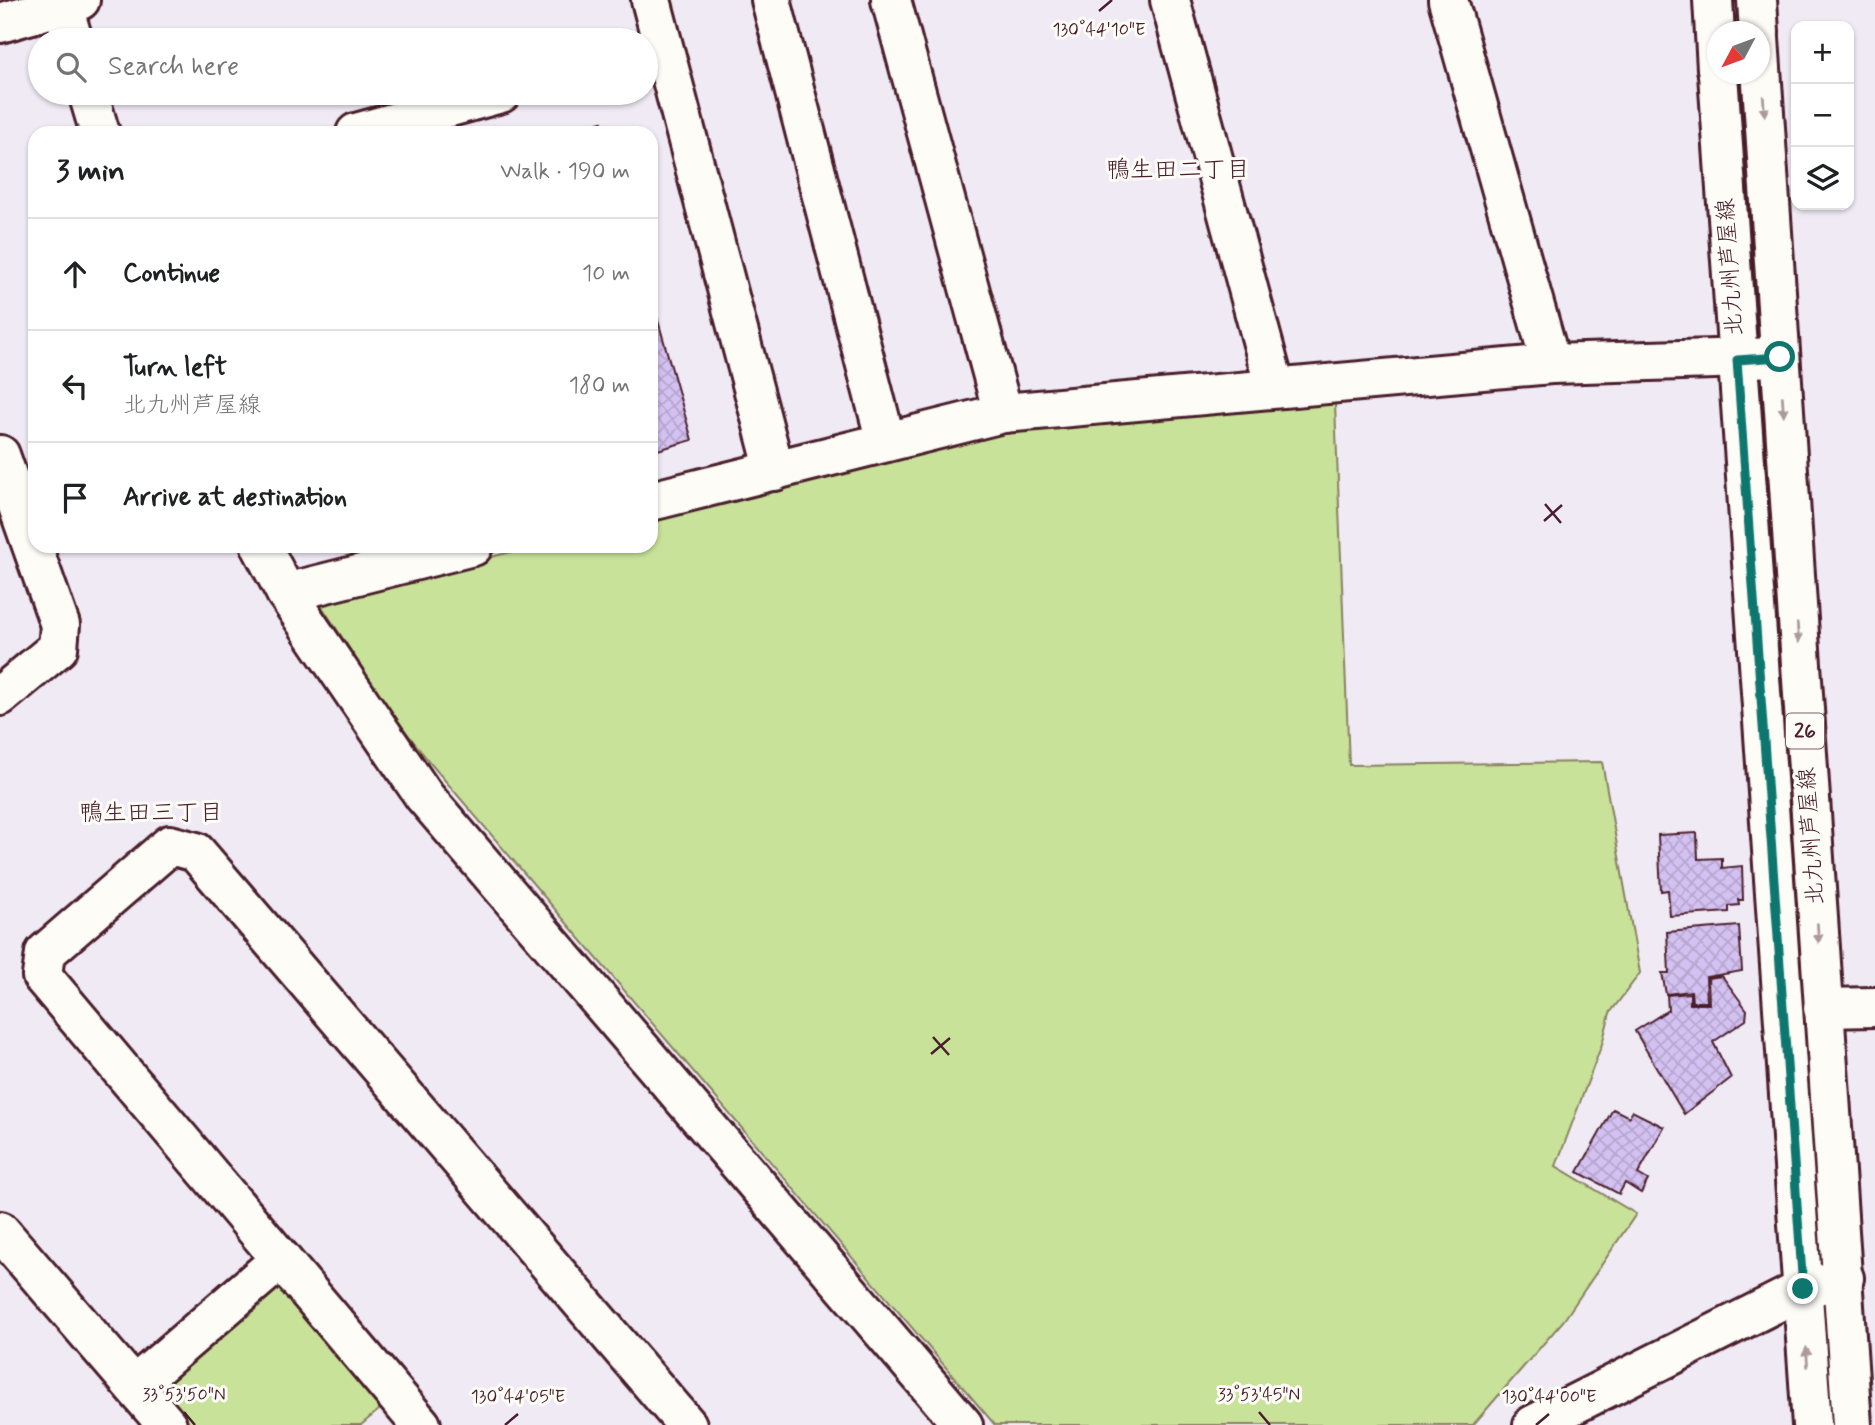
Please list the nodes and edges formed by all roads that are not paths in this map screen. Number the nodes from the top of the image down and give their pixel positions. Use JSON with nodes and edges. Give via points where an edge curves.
{"nodes":[{"id":1,"x":651,"y":0,"type":"edge"},
{"id":2,"x":771,"y":0,"type":"edge"},
{"id":3,"x":891,"y":0,"type":"edge"},
{"id":4,"x":1170,"y":0,"type":"edge"},
{"id":5,"x":1448,"y":0,"type":"edge"},
{"id":6,"x":1713,"y":0,"type":"edge"},
{"id":7,"x":1757,"y":0,"type":"edge"},
{"id":8,"x":69,"y":11,"type":"edge"},
{"id":9,"x":1714,"y":21,"type":"edge"},
{"id":10,"x":1758,"y":21,"type":"edge"},
{"id":11,"x":0,"y":23,"type":"edge"},
{"id":12,"x":653,"y":28,"type":"edge"},
{"id":13,"x":658,"y":61,"type":"edge"},
{"id":14,"x":1719,"y":84,"type":"edge"},
{"id":15,"x":1762,"y":84,"type":"edge"},
{"id":16,"x":92,"y":105,"type":"edge"},
{"id":17,"x":458,"y":105,"type":"edge"},
{"id":18,"x":98,"y":126,"type":"edge"},
{"id":19,"x":381,"y":126,"type":"edge"},
{"id":20,"x":1780,"y":357,"type":"junction"},
{"id":21,"x":1737,"y":360,"type":"junction"},
{"id":22,"x":1551,"y":365,"type":"junction"},
{"id":23,"x":1275,"y":388,"type":"junction"},
{"id":24,"x":1003,"y":413,"type":"junction"},
{"id":25,"x":886,"y":442,"type":"junction"},
{"id":26,"x":0,"y":454,"type":"edge"},
{"id":27,"x":775,"y":471,"type":"junction"},
{"id":28,"x":658,"y":500,"type":"edge"},
{"id":29,"x":28,"y":534,"type":"edge"},
{"id":30,"x":35,"y":553,"type":"edge"},
{"id":31,"x":265,"y":553,"type":"edge"},
{"id":32,"x":445,"y":553,"type":"edge"},
{"id":33,"x":286,"y":593,"type":"junction"},
{"id":34,"x":0,"y":696,"type":"edge"},
{"id":35,"x":1875,"y":1007,"type":"edge"},
{"id":36,"x":1823,"y":1008,"type":"junction"},
{"id":37,"x":0,"y":1231,"type":"edge"},
{"id":38,"x":281,"y":1259,"type":"junction"},
{"id":39,"x":1844,"y":1278,"type":"junction"},
{"id":40,"x":1803,"y":1289,"type":"junction"},
{"id":41,"x":134,"y":1386,"type":"junction"},
{"id":42,"x":400,"y":1418,"type":"edge"},
{"id":43,"x":167,"y":1425,"type":"edge"},
{"id":44,"x":687,"y":1425,"type":"edge"},
{"id":45,"x":962,"y":1425,"type":"edge"},
{"id":46,"x":1533,"y":1425,"type":"edge"},
{"id":47,"x":1812,"y":1425,"type":"edge"},
{"id":48,"x":1852,"y":1425,"type":"edge"}],
"edges":[{"from":1,"to":12,"type":"street"},
{"from":2,"to":25,"type":"street"},
{"from":3,"to":24,"type":"street"},
{"from":4,"to":23,"type":"street"},
{"from":5,"to":22,"type":"street"},
{"from":6,"to":9,"type":"street","name":"北九州芦屋線","number":"26"},
{"from":7,"to":10,"type":"street"},
{"from":8,"to":11,"type":"street"},
{"from":13,"to":27,"type":"street"},
{"from":14,"to":21,"type":"street","name":"北九州芦屋線","number":"26"},
{"from":15,"to":20,"type":"street","name":"北九州芦屋線","number":"26","one_way":true},
{"from":16,"to":18,"type":"street"},
{"from":17,"to":19,"type":"street"},
{"from":20,"to":21,"type":"street"},
{"from":20,"to":36,"type":"street","name":"北九州芦屋線","number":"26","one_way":true},
{"from":21,"to":22,"type":"street"},
{"from":21,"to":40,"type":"street","name":"北九州芦屋線","number":"26"},
{"from":22,"to":23,"type":"street"},
{"from":23,"to":24,"type":"street"},
{"from":24,"to":25,"type":"street"},
{"from":25,"to":27,"type":"street"},
{"from":26,"to":29,"type":"street"},
{"from":27,"to":28,"type":"street"},
{"from":30,"to":34,"type":"street","via":[[60,625],[58,648]]},
{"from":31,"to":33,"type":"street"},
{"from":32,"to":33,"type":"street"},
{"from":33,"to":45,"type":"street","via":[[424,796]]},
{"from":35,"to":36,"type":"street"},
{"from":36,"to":39,"type":"street","name":"北九州芦屋線","number":"26"},
{"from":37,"to":41,"type":"street"},
{"from":38,"to":41,"type":"street"},
{"from":38,"to":42,"type":"street"},
{"from":38,"to":44,"type":"street","via":[[42,976],[45,953],[170,845],[196,852]]},
{"from":39,"to":40,"type":"street"},
{"from":39,"to":48,"type":"street","name":"北九州芦屋線","number":"26"},
{"from":40,"to":46,"type":"street"},
{"from":47,"to":40,"type":"street","name":"北九州芦屋線","number":"26","one_way":true},
{"from":41,"to":43,"type":"street"}]}
